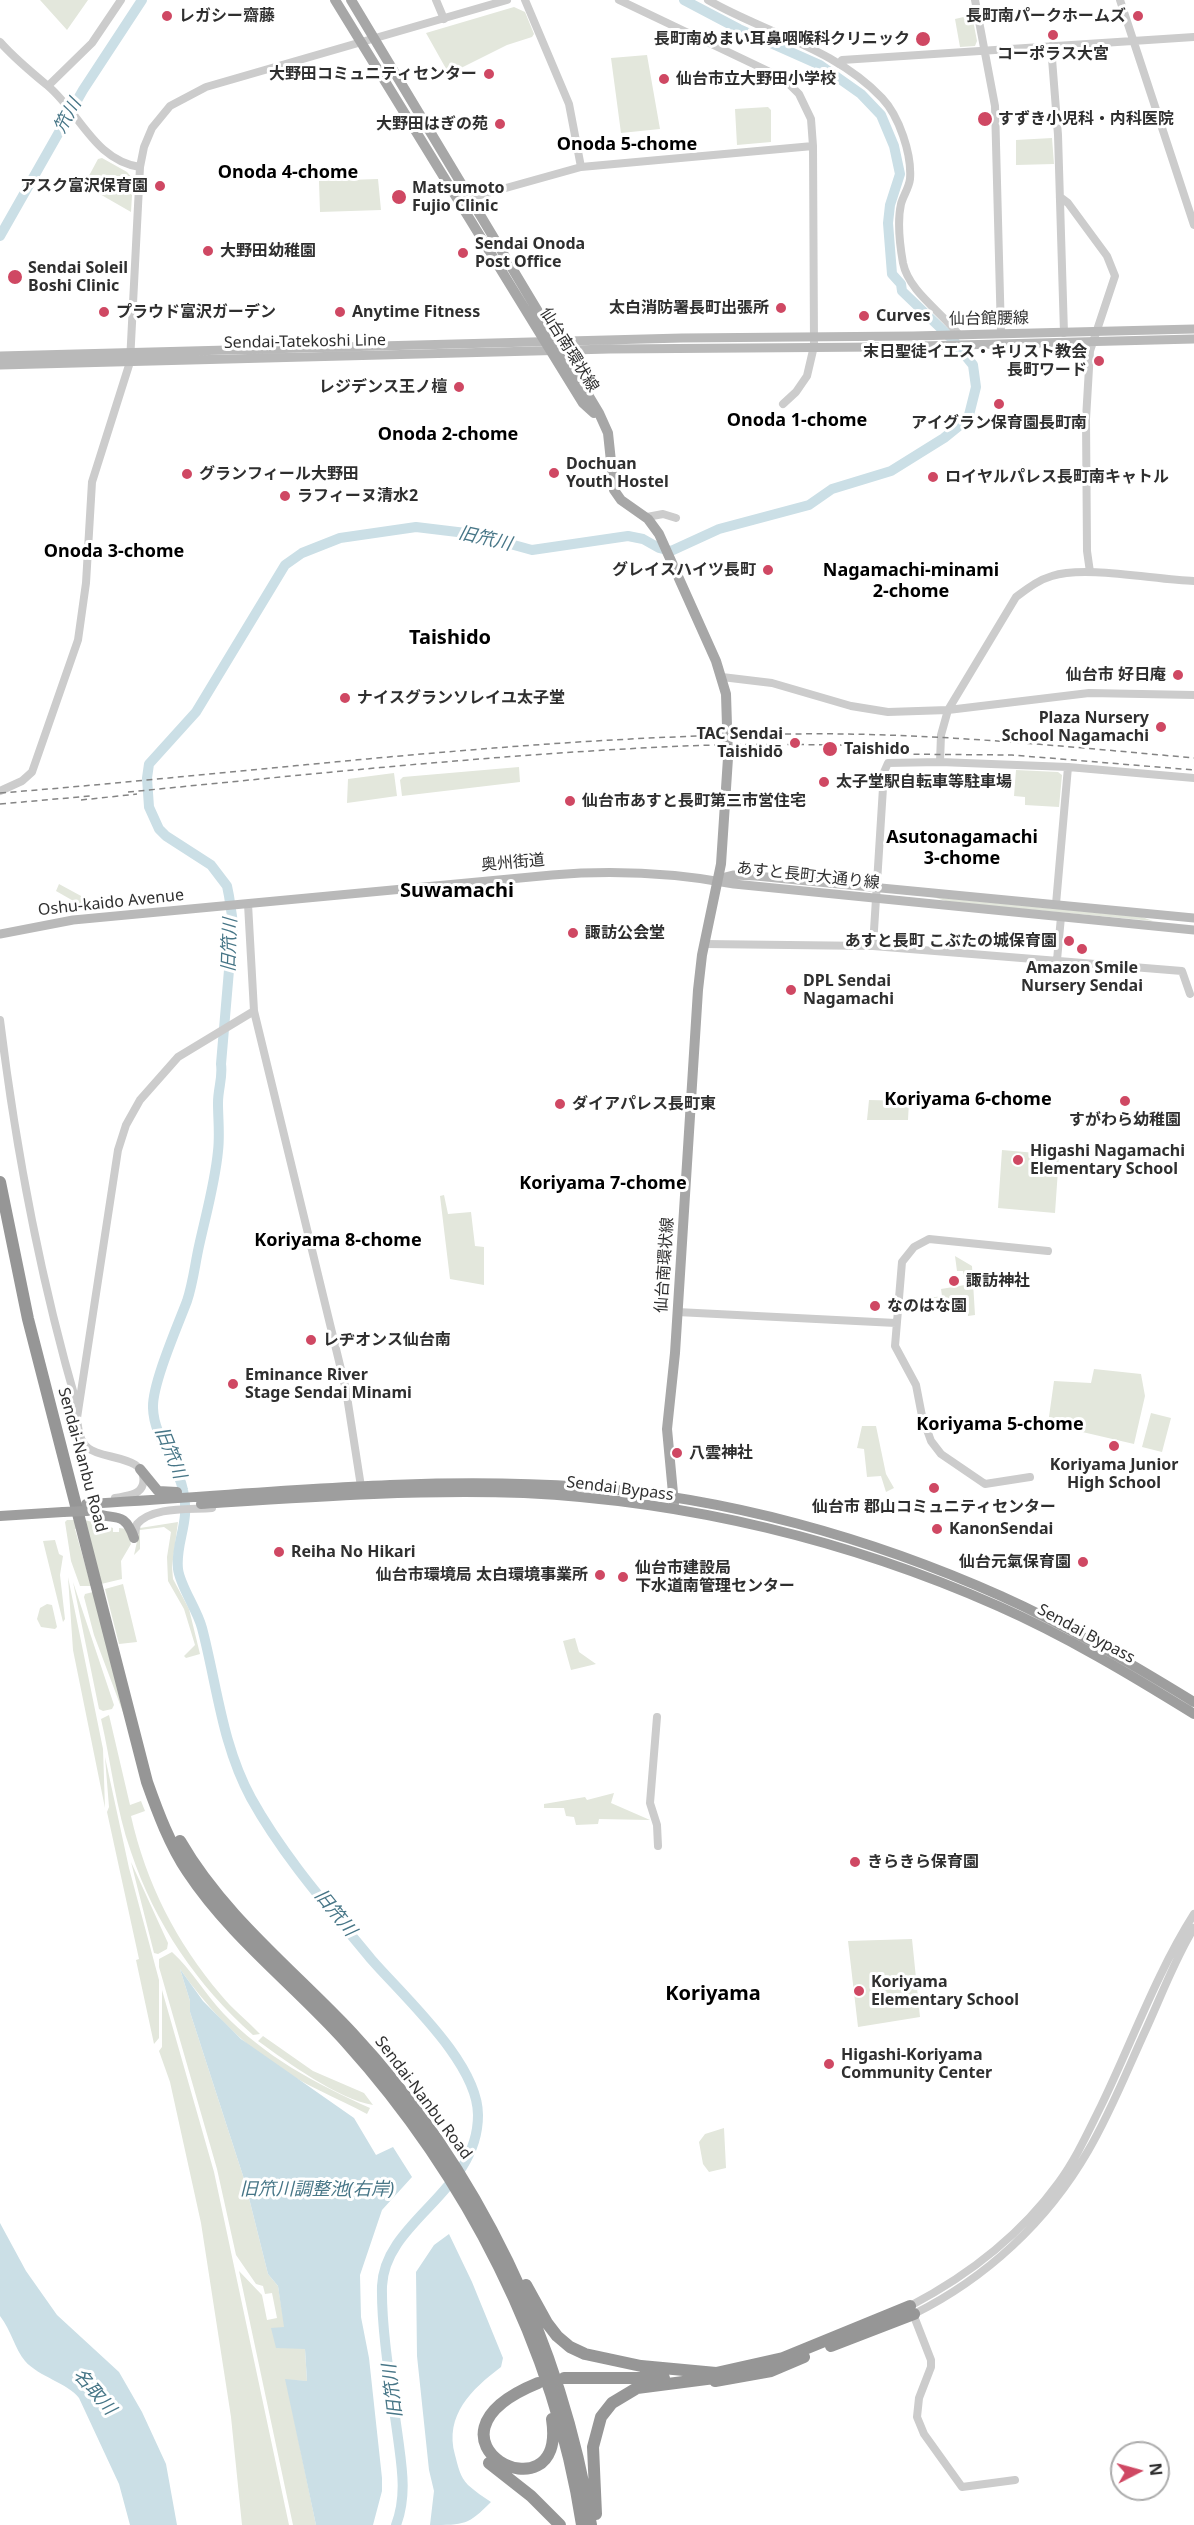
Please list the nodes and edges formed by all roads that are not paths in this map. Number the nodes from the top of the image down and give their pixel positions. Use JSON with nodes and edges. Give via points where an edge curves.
{"nodes":[{"id":1,"x":121,"y":0,"type":"edge"},
{"id":2,"x":335,"y":0,"type":"edge"},
{"id":3,"x":351,"y":0,"type":"edge"},
{"id":4,"x":436,"y":0,"type":"edge"},
{"id":5,"x":507,"y":0,"type":"edge"},
{"id":6,"x":525,"y":0,"type":"edge"},
{"id":7,"x":619,"y":0,"type":"edge"},
{"id":8,"x":708,"y":0,"type":"edge"},
{"id":9,"x":975,"y":0,"type":"edge"},
{"id":10,"x":1120,"y":0,"type":"edge"},
{"id":11,"x":444,"y":19,"type":"junction"},
{"id":12,"x":1194,"y":37,"type":"edge"},
{"id":13,"x":374,"y":39,"type":"junction"},
{"id":14,"x":1134,"y":41,"type":"junction"},
{"id":15,"x":0,"y":42,"type":"edge"},
{"id":16,"x":360,"y":43,"type":"junction"},
{"id":17,"x":1051,"y":46,"type":"junction"},
{"id":18,"x":985,"y":50,"type":"junction"},
{"id":19,"x":838,"y":64,"type":"junction"},
{"id":20,"x":48,"y":86,"type":"junction"},
{"id":21,"x":813,"y":146,"type":"junction"},
{"id":22,"x":140,"y":167,"type":"junction"},
{"id":23,"x":581,"y":168,"type":"junction"},
{"id":24,"x":1060,"y":197,"type":"junction"},
{"id":25,"x":470,"y":198,"type":"junction"},
{"id":26,"x":1194,"y":225,"type":"edge"},
{"id":27,"x":1194,"y":328,"type":"edge"},
{"id":28,"x":1064,"y":333,"type":"junction"},
{"id":29,"x":1001,"y":334,"type":"junction"},
{"id":30,"x":957,"y":335,"type":"junction"},
{"id":31,"x":1096,"y":336,"type":"junction"},
{"id":32,"x":1194,"y":339,"type":"edge"},
{"id":33,"x":815,"y":342,"type":"junction"},
{"id":34,"x":553,"y":346,"type":"junction"},
{"id":35,"x":0,"y":356,"type":"edge"},
{"id":36,"x":130,"y":357,"type":"junction"},
{"id":37,"x":0,"y":365,"type":"edge"},
{"id":38,"x":783,"y":404,"type":"dead end"},
{"id":39,"x":646,"y":517,"type":"junction"},
{"id":40,"x":676,"y":518,"type":"dead end"},
{"id":41,"x":1090,"y":572,"type":"junction"},
{"id":42,"x":1194,"y":581,"type":"edge"},
{"id":43,"x":722,"y":677,"type":"junction"},
{"id":44,"x":1194,"y":695,"type":"edge"},
{"id":45,"x":948,"y":710,"type":"junction"},
{"id":46,"x":940,"y":762,"type":"junction"},
{"id":47,"x":1068,"y":767,"type":"junction"},
{"id":48,"x":1194,"y":778,"type":"edge"},
{"id":49,"x":0,"y":791,"type":"edge"},
{"id":50,"x":717,"y":879,"type":"junction"},
{"id":51,"x":877,"y":893,"type":"junction"},
{"id":52,"x":244,"y":904,"type":"junction"},
{"id":53,"x":1056,"y":904,"type":"junction"},
{"id":54,"x":226,"y":906,"type":"joint"},
{"id":55,"x":1060,"y":917,"type":"junction"},
{"id":56,"x":1194,"y":918,"type":"edge"},
{"id":57,"x":1194,"y":930,"type":"edge"},
{"id":58,"x":0,"y":934,"type":"edge"},
{"id":59,"x":704,"y":944,"type":"junction"},
{"id":60,"x":873,"y":946,"type":"junction"},
{"id":61,"x":1057,"y":960,"type":"junction"},
{"id":62,"x":1191,"y":994,"type":"dead end"},
{"id":63,"x":254,"y":1011,"type":"junction"},
{"id":64,"x":0,"y":1020,"type":"edge"},
{"id":65,"x":0,"y":1182,"type":"edge"},
{"id":66,"x":1048,"y":1251,"type":"dead end"},
{"id":67,"x":677,"y":1312,"type":"junction"},
{"id":68,"x":896,"y":1323,"type":"junction"},
{"id":69,"x":78,"y":1408,"type":"junction"},
{"id":70,"x":140,"y":1469,"type":"junction"},
{"id":71,"x":1030,"y":1477,"type":"dead end"},
{"id":72,"x":362,"y":1491,"type":"junction"},
{"id":73,"x":674,"y":1498,"type":"junction"},
{"id":74,"x":210,"y":1500,"type":"junction"},
{"id":75,"x":169,"y":1502,"type":"junction"},
{"id":76,"x":89,"y":1507,"type":"junction"},
{"id":77,"x":57,"y":1509,"type":"junction"},
{"id":78,"x":0,"y":1510,"type":"edge"},
{"id":79,"x":675,"y":1510,"type":"junction"},
{"id":80,"x":0,"y":1516,"type":"edge"},
{"id":81,"x":134,"y":1538,"type":"joint"},
{"id":82,"x":1194,"y":1702,"type":"edge"},
{"id":83,"x":1194,"y":1714,"type":"edge"},
{"id":84,"x":657,"y":1717,"type":"dead end"},
{"id":85,"x":658,"y":1846,"type":"dead end"},
{"id":86,"x":1194,"y":1914,"type":"edge"},
{"id":87,"x":1194,"y":1928,"type":"edge"},
{"id":88,"x":467,"y":2195,"type":"junction"},
{"id":89,"x":500,"y":2269,"type":"junction"},
{"id":90,"x":912,"y":2310,"type":"junction"},
{"id":91,"x":813,"y":2349,"type":"junction"},
{"id":92,"x":563,"y":2375,"type":"dead end"},
{"id":93,"x":702,"y":2375,"type":"junction"},
{"id":94,"x":1015,"y":2480,"type":"dead end"},
{"id":95,"x":560,"y":2525,"type":"edge"},
{"id":96,"x":582,"y":2525,"type":"edge"},
{"id":97,"x":591,"y":2525,"type":"edge"},
{"id":98,"x":596,"y":2525,"type":"edge"}],
"edges":[{"from":1,"to":20,"type":"street","via":[[92,43]]},
{"from":2,"to":16,"type":"main road","name":"仙台南環状線"},
{"from":3,"to":13,"type":"main road","name":"仙台南環状線"},
{"from":4,"to":11,"type":"street"},
{"from":5,"to":11,"type":"street"},
{"from":6,"to":23,"type":"street","via":[[569,104]]},
{"from":7,"to":21,"type":"street","via":[[790,85],[807,110]]},
{"from":8,"to":19,"type":"street"},
{"from":9,"to":18,"type":"street"},
{"from":10,"to":14,"type":"street"},
{"from":11,"to":13,"type":"street"},
{"from":12,"to":14,"type":"street"},
{"from":13,"to":16,"type":"street"},
{"from":13,"to":25,"type":"main road","name":"仙台南環状線"},
{"from":14,"to":17,"type":"street"},
{"from":14,"to":26,"type":"street"},
{"from":15,"to":20,"type":"street","via":[[26,70]]},
{"from":16,"to":22,"type":"street","via":[[220,83],[180,99],[152,128]]},
{"from":16,"to":34,"type":"main road","name":"仙台南環状線"},
{"from":17,"to":18,"type":"street"},
{"from":17,"to":24,"type":"street"},
{"from":18,"to":19,"type":"street","via":[[842,60]]},
{"from":18,"to":29,"type":"street","via":[[995,106]]},
{"from":19,"to":30,"type":"street","via":[[882,98],[895,117],[910,170],[899,218],[903,264],[915,287]]},
{"from":20,"to":22,"type":"street","via":[[107,154],[123,164]]},
{"from":21,"to":23,"type":"street"},
{"from":21,"to":33,"type":"street"},
{"from":22,"to":36,"type":"street"},
{"from":23,"to":25,"type":"street"},
{"from":24,"to":28,"type":"street"},
{"from":24,"to":31,"type":"street","via":[[1113,268],[1115,281]]},
{"from":25,"to":34,"type":"main road","name":"仙台南環状線"},
{"from":27,"to":31,"type":"main road","name":"仙台館腰線"},
{"from":28,"to":29,"type":"main road","name":"仙台館腰線"},
{"from":28,"to":31,"type":"main road","name":"仙台館腰線"},
{"from":29,"to":30,"type":"main road","name":"仙台館腰線"},
{"from":30,"to":33,"type":"main road","name":"仙台館腰線"},
{"from":31,"to":32,"type":"main road","name":"仙台館腰線"},
{"from":31,"to":33,"type":"main road","name":"仙台館腰線","via":[[948,345]]},
{"from":31,"to":41,"type":"street","via":[[1090,351],[1086,420]]},
{"from":33,"to":34,"type":"main road","name":"仙台館腰線"},
{"from":33,"to":38,"type":"street","via":[[807,376]]},
{"from":34,"to":36,"type":"main road","name":"Sendai-Tatekoshi Line"},
{"from":34,"to":39,"type":"main road","name":"仙台南環状線","via":[[583,403],[603,424],[614,490],[621,500]]},
{"from":35,"to":36,"type":"main road","name":"Sendai-Tatekoshi Line"},
{"from":36,"to":37,"type":"main road","name":"Sendai-Tatekoshi Line"},
{"from":36,"to":49,"type":"street","via":[[92,482],[86,583],[76,648],[32,772]]},
{"from":39,"to":40,"type":"street","via":[[663,514]]},
{"from":39,"to":43,"type":"main road","name":"仙台南環状線","via":[[670,555]]},
{"from":41,"to":42,"type":"street"},
{"from":41,"to":45,"type":"street","via":[[1053,575],[1016,597]]},
{"from":43,"to":45,"type":"street","via":[[772,684],[867,709]]},
{"from":43,"to":50,"type":"main road","name":"仙台南環状線","via":[[728,726]]},
{"from":44,"to":45,"type":"street","via":[[1089,693]]},
{"from":45,"to":46,"type":"street","via":[[941,735]]},
{"from":46,"to":47,"type":"street"},
{"from":46,"to":51,"type":"street","via":[[886,765]]},
{"from":47,"to":48,"type":"street"},
{"from":47,"to":53,"type":"street"},
{"from":50,"to":51,"type":"main road","name":"あすと長町大通り線","via":[[735,875]]},
{"from":50,"to":52,"type":"main road","name":"奥州街道","via":[[623,872],[575,873]]},
{"from":50,"to":59,"type":"main road","name":"仙台南環状線"},
{"from":51,"to":53,"type":"main road","name":"あすと長町大通り線"},
{"from":51,"to":55,"type":"main road","name":"あすと長町大通り線"},
{"from":51,"to":60,"type":"street"},
{"from":52,"to":54,"type":"main road","name":"奥州街道"},
{"from":52,"to":63,"type":"street"},
{"from":53,"to":56,"type":"main road","name":"あすと長町大通り線"},
{"from":54,"to":58,"type":"main road","name":"Oshu-kaido Avenue","via":[[73,920]]},
{"from":55,"to":57,"type":"main road","name":"あすと長町大通り線"},
{"from":55,"to":61,"type":"street"},
{"from":59,"to":60,"type":"street"},
{"from":59,"to":67,"type":"main road","name":"仙台南環状線"},
{"from":60,"to":61,"type":"street"},
{"from":61,"to":62,"type":"street","via":[[1182,971]]},
{"from":63,"to":69,"type":"street","via":[[189,1049],[169,1066],[140,1100],[124,1130]]},
{"from":63,"to":72,"type":"street","via":[[346,1390]]},
{"from":64,"to":69,"type":"street","via":[[12,1117],[35,1243]]},
{"from":65,"to":88,"type":"highway","name":"Sendai-Nanbu Road","via":[[28,1319],[137,1744],[159,1815],[188,1872],[225,1920],[362,2060],[447,2164]]},
{"from":66,"to":68,"type":"street","via":[[929,1239],[902,1262]]},
{"from":67,"to":68,"type":"street"},
{"from":67,"to":73,"type":"main road","name":"仙台南環状線","via":[[667,1429]]},
{"from":68,"to":71,"type":"street","via":[[895,1346],[914,1380],[925,1427],[941,1454],[985,1484]]},
{"from":69,"to":70,"type":"street","via":[[80,1434],[89,1449]]},
{"from":70,"to":75,"type":"highway"},
{"from":70,"to":76,"type":"street","via":[[143,1485],[134,1494]]},
{"from":72,"to":73,"type":"highway","name":"Sendai Bypass","via":[[530,1484]]},
{"from":72,"to":74,"type":"highway","name":"Sendai Bypass","via":[[272,1501]]},
{"from":72,"to":74,"type":"highway","name":"Sendai Bypass","via":[[247,1493]]},
{"from":72,"to":79,"type":"highway","name":"Sendai Bypass","via":[[522,1493]]},
{"from":73,"to":79,"type":"main road","name":"仙台南環状線"},
{"from":73,"to":82,"type":"highway","name":"Sendai Bypass","via":[[831,1534],[944,1572],[1032,1611]]},
{"from":74,"to":75,"type":"highway"},
{"from":74,"to":75,"type":"street"},
{"from":75,"to":76,"type":"highway"},
{"from":75,"to":81,"type":"street","via":[[140,1520]]},
{"from":76,"to":77,"type":"highway","bridge":true},
{"from":76,"to":81,"type":"highway","via":[[98,1514],[120,1517]]},
{"from":77,"to":78,"type":"highway"},
{"from":77,"to":80,"type":"highway"},
{"from":79,"to":83,"type":"highway","name":"Sendai Bypass","via":[[842,1547],[942,1583],[1070,1641]]},
{"from":84,"to":85,"type":"street","via":[[650,1803]]},
{"from":86,"to":90,"type":"street","via":[[1164,1968],[1081,2147],[1060,2181],[1008,2241]]},
{"from":87,"to":90,"type":"street","via":[[1102,2124],[1066,2185],[1027,2233],[977,2276]]},
{"from":88,"to":89,"type":"highway","name":"Sendai-Nanbu Road"},
{"from":88,"to":93,"type":"highway","via":[[494,2227],[547,2323],[570,2347],[605,2360]]},
{"from":88,"to":97,"type":"highway","name":"Sendai-Nanbu Road","via":[[513,2274],[543,2344],[574,2444]]},
{"from":89,"to":95,"type":"highway","via":[[551,2412],[553,2433],[548,2452],[539,2463],[518,2469],[504,2466],[487,2447],[486,2424],[501,2404],[537,2381],[506,2393],[487,2411],[479,2428],[480,2443],[490,2464]]},
{"from":89,"to":96,"type":"highway","name":"Sendai-Nanbu Road","via":[[551,2396]]},
{"from":90,"to":91,"type":"highway"},
{"from":90,"to":94,"type":"street","via":[[931,2360],[917,2407],[924,2433],[962,2487]]},
{"from":91,"to":93,"type":"highway","via":[[729,2361]]},
{"from":91,"to":93,"type":"highway","via":[[774,2376],[718,2384]]},
{"from":92,"to":93,"type":"highway"},
{"from":93,"to":98,"type":"highway","via":[[637,2388],[612,2403],[602,2417],[593,2447]]}]}
